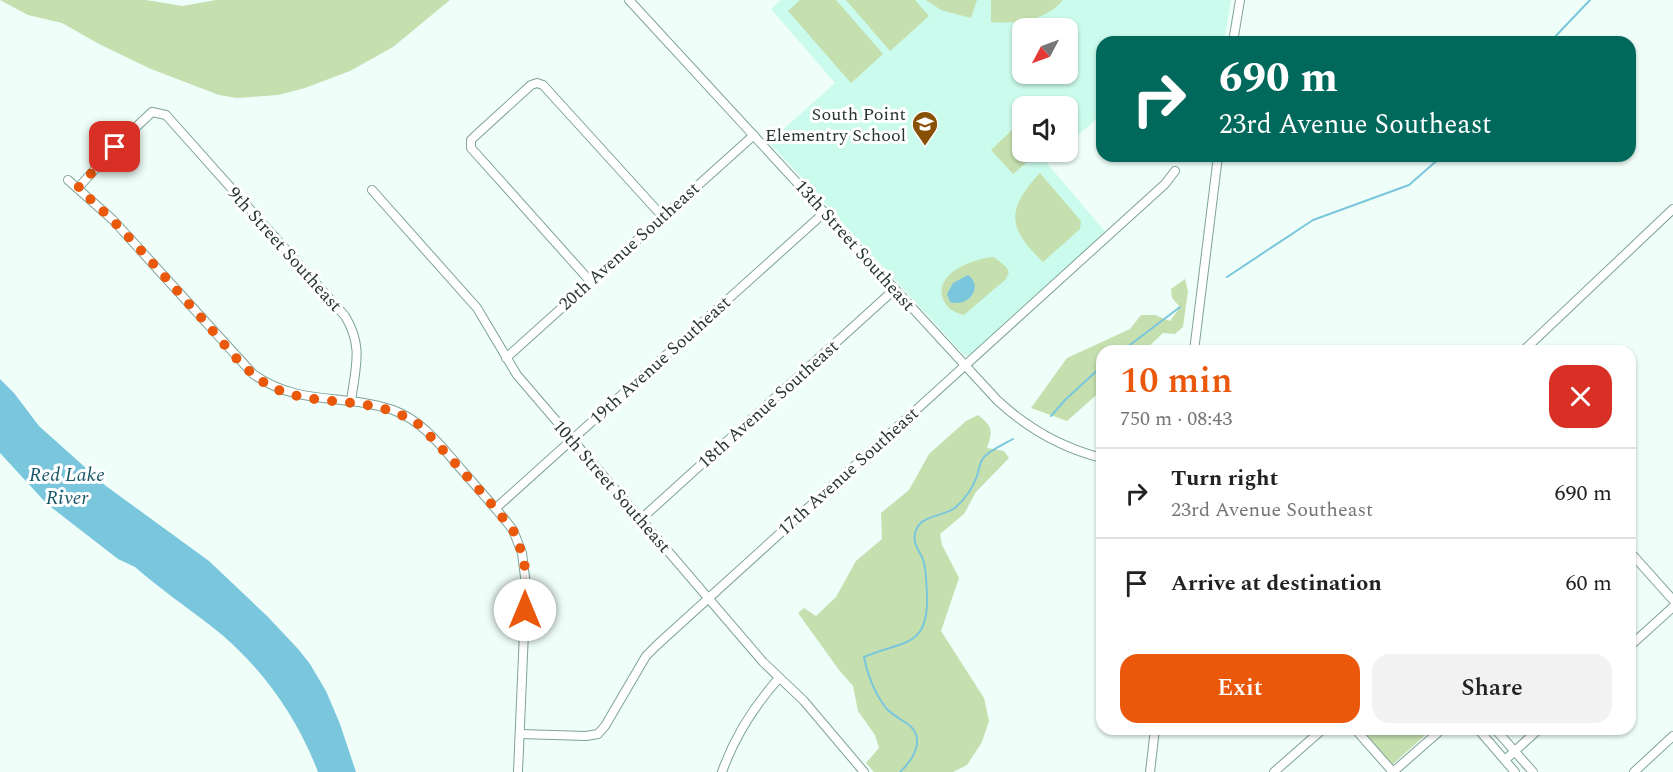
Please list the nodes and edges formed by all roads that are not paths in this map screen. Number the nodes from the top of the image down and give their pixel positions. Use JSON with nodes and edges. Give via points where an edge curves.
{"nodes":[{"id":1,"x":629,"y":0,"type":"edge"},
{"id":2,"x":1240,"y":0,"type":"edge"},
{"id":3,"x":1234,"y":36,"type":"edge"},
{"id":4,"x":754,"y":135,"type":"junction"},
{"id":5,"x":1217,"y":162,"type":"edge"},
{"id":6,"x":1175,"y":171,"type":"dead end"},
{"id":7,"x":68,"y":180,"type":"dead end"},
{"id":8,"x":78,"y":188,"type":"junction"},
{"id":9,"x":372,"y":190,"type":"dead end"},
{"id":10,"x":1673,"y":209,"type":"edge"},
{"id":11,"x":825,"y":212,"type":"junction"},
{"id":12,"x":663,"y":217,"type":"junction"},
{"id":13,"x":590,"y":281,"type":"junction"},
{"id":14,"x":895,"y":289,"type":"junction"},
{"id":15,"x":1195,"y":345,"type":"edge"},
{"id":16,"x":1529,"y":345,"type":"edge"},
{"id":17,"x":506,"y":358,"type":"junction"},
{"id":18,"x":965,"y":365,"type":"junction"},
{"id":19,"x":351,"y":402,"type":"junction"},
{"id":20,"x":572,"y":440,"type":"junction"},
{"id":21,"x":1096,"y":456,"type":"edge"},
{"id":22,"x":496,"y":508,"type":"junction"},
{"id":23,"x":641,"y":519,"type":"junction"},
{"id":24,"x":1636,"y":559,"type":"edge"},
{"id":25,"x":708,"y":597,"type":"junction"},
{"id":26,"x":1673,"y":600,"type":"edge"},
{"id":27,"x":1673,"y":607,"type":"edge"},
{"id":28,"x":1636,"y":641,"type":"edge"},
{"id":29,"x":779,"y":678,"type":"junction"},
{"id":30,"x":520,"y":734,"type":"junction"},
{"id":31,"x":1154,"y":735,"type":"edge"},
{"id":32,"x":1316,"y":735,"type":"edge"},
{"id":33,"x":1364,"y":735,"type":"edge"},
{"id":34,"x":1435,"y":735,"type":"edge"},
{"id":35,"x":1483,"y":735,"type":"edge"},
{"id":36,"x":1500,"y":735,"type":"edge"},
{"id":37,"x":1532,"y":735,"type":"edge"},
{"id":38,"x":1673,"y":736,"type":"edge"},
{"id":39,"x":1515,"y":751,"type":"junction"},
{"id":40,"x":1505,"y":760,"type":"junction"},
{"id":41,"x":518,"y":772,"type":"edge"},
{"id":42,"x":722,"y":772,"type":"edge"},
{"id":43,"x":864,"y":772,"type":"edge"},
{"id":44,"x":1150,"y":772,"type":"edge"},
{"id":45,"x":1274,"y":772,"type":"edge"},
{"id":46,"x":1393,"y":772,"type":"edge"},
{"id":47,"x":1515,"y":772,"type":"edge"},
{"id":48,"x":1533,"y":772,"type":"edge"},
{"id":49,"x":1634,"y":772,"type":"edge"}],
"edges":[{"from":1,"to":4,"type":"street","name":"13th Street Southeast"},
{"from":2,"to":3,"type":"street"},
{"from":4,"to":11,"type":"street","name":"13th Street Southeast"},
{"from":4,"to":12,"type":"street","name":"20th Avenue Southeast"},
{"from":5,"to":15,"type":"street"},
{"from":6,"to":18,"type":"street","name":"17th Avenue Southeast"},
{"from":7,"to":8,"type":"street"},
{"from":8,"to":19,"type":"street","via":[[113,220],[253,374],[268,385],[296,395]]},
{"from":8,"to":19,"type":"street","name":"9th Street Southeast","via":[[152,112],[166,115],[345,316],[357,346]]},
{"from":9,"to":17,"type":"street","name":"10th Street Southeast","via":[[477,308]]},
{"from":10,"to":16,"type":"street"},
{"from":11,"to":14,"type":"street","name":"13th Street Southeast"},
{"from":11,"to":20,"type":"street","name":"19th Avenue Southeast"},
{"from":12,"to":13,"type":"street","name":"20th Avenue Southeast"},
{"from":12,"to":13,"type":"street","via":[[543,85],[531,85],[471,140],[471,148]]},
{"from":13,"to":17,"type":"street","name":"20th Avenue Southeast"},
{"from":14,"to":18,"type":"street","name":"13th Street Southeast"},
{"from":14,"to":23,"type":"street","name":"18th Avenue Southeast"},
{"from":17,"to":20,"type":"street","name":"10th Street Southeast"},
{"from":18,"to":21,"type":"street","name":"13th Street Southeast","via":[[1026,424],[1068,447]]},
{"from":18,"to":25,"type":"street","name":"17th Avenue Southeast"},
{"from":19,"to":22,"type":"street","via":[[396,411],[421,426]]},
{"from":20,"to":22,"type":"street","name":"19th Avenue Southeast"},
{"from":20,"to":23,"type":"street","name":"10th Street Southeast"},
{"from":22,"to":30,"type":"street","via":[[513,530],[525,568]]},
{"from":23,"to":25,"type":"street","name":"10th Street Southeast"},
{"from":24,"to":26,"type":"street"},
{"from":25,"to":29,"type":"street","name":"10th Street Southeast"},
{"from":25,"to":30,"type":"street","name":"17th Avenue Southeast","via":[[646,656],[598,734]]},
{"from":27,"to":28,"type":"street"},
{"from":29,"to":42,"type":"street","via":[[741,731]]},
{"from":29,"to":43,"type":"street","name":"10th Street Southeast","via":[[804,701]]},
{"from":30,"to":41,"type":"street"},
{"from":31,"to":44,"type":"street"},
{"from":32,"to":45,"type":"street"},
{"from":33,"to":46,"type":"street"},
{"from":34,"to":46,"type":"street"},
{"from":35,"to":40,"type":"street"},
{"from":36,"to":39,"type":"street"},
{"from":37,"to":39,"type":"street"},
{"from":38,"to":49,"type":"street"},
{"from":39,"to":40,"type":"street"},
{"from":39,"to":48,"type":"street"},
{"from":40,"to":47,"type":"street"}]}
